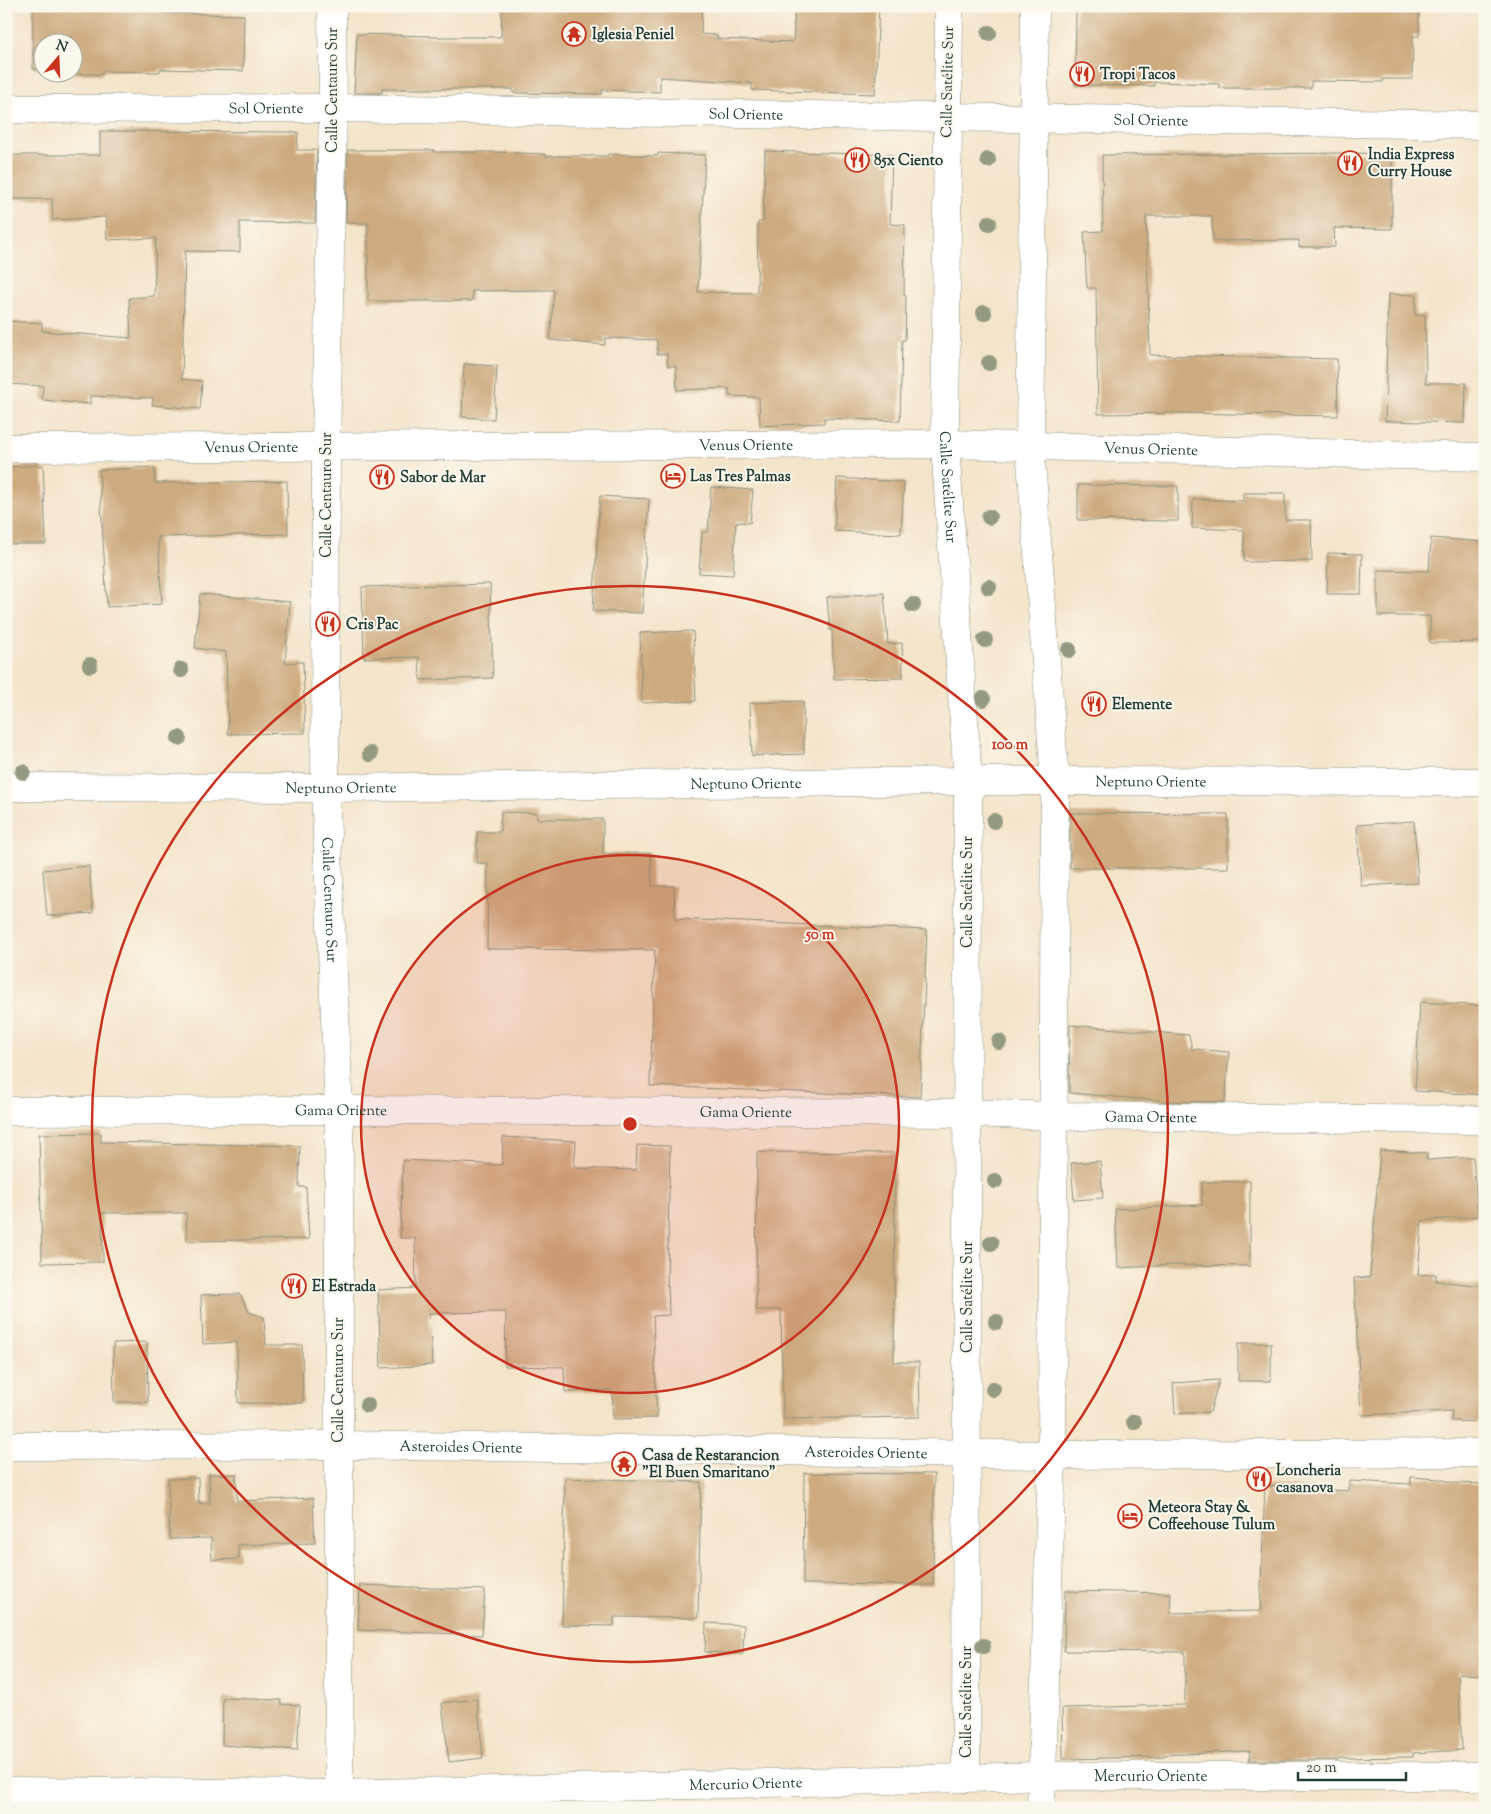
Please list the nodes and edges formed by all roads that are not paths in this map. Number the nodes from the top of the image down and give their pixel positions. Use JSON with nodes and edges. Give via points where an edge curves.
{"nodes":[{"id":1,"x":332,"y":6,"type":"edge"},
{"id":2,"x":948,"y":6,"type":"edge"},
{"id":3,"x":1035,"y":6,"type":"edge"},
{"id":4,"x":333,"y":108,"type":"junction"},
{"id":5,"x":6,"y":109,"type":"edge"},
{"id":6,"x":947,"y":116,"type":"junction"},
{"id":7,"x":1034,"y":118,"type":"junction"},
{"id":8,"x":1485,"y":125,"type":"edge"},
{"id":9,"x":945,"y":444,"type":"junction"},
{"id":10,"x":326,"y":446,"type":"junction"},
{"id":11,"x":1030,"y":447,"type":"junction"},
{"id":12,"x":6,"y":448,"type":"edge"},
{"id":13,"x":1485,"y":457,"type":"edge"},
{"id":14,"x":968,"y":781,"type":"junction"},
{"id":15,"x":1055,"y":782,"type":"junction"},
{"id":16,"x":1485,"y":782,"type":"edge"},
{"id":17,"x":6,"y":787,"type":"edge"},
{"id":18,"x":325,"y":788,"type":"junction"},
{"id":19,"x":339,"y":1110,"type":"junction"},
{"id":20,"x":6,"y":1111,"type":"edge"},
{"id":21,"x":967,"y":1114,"type":"junction"},
{"id":22,"x":1053,"y":1116,"type":"junction"},
{"id":23,"x":1485,"y":1120,"type":"edge"},
{"id":24,"x":338,"y":1445,"type":"junction"},
{"id":25,"x":6,"y":1446,"type":"edge"},
{"id":26,"x":966,"y":1453,"type":"junction"},
{"id":27,"x":1485,"y":1453,"type":"edge"},
{"id":28,"x":1052,"y":1455,"type":"junction"},
{"id":29,"x":1042,"y":1776,"type":"junction"},
{"id":30,"x":1485,"y":1776,"type":"edge"},
{"id":31,"x":966,"y":1778,"type":"junction"},
{"id":32,"x":6,"y":1791,"type":"edge"},
{"id":33,"x":338,"y":1801,"type":"edge"},
{"id":34,"x":1041,"y":1808,"type":"edge"}],
"edges":[{"from":1,"to":4,"type":"street","name":"Calle Centauro Sur"},
{"from":2,"to":6,"type":"street","name":"Calle Satélite Sur"},
{"from":3,"to":7,"type":"street"},
{"from":4,"to":5,"type":"street","name":"Sol Oriente"},
{"from":4,"to":6,"type":"street","name":"Sol Oriente"},
{"from":4,"to":10,"type":"street","name":"Calle Centauro Sur"},
{"from":6,"to":7,"type":"street","name":"Sol Oriente"},
{"from":6,"to":9,"type":"street","name":"Calle Satélite Sur"},
{"from":7,"to":8,"type":"street","name":"Sol Oriente"},
{"from":7,"to":11,"type":"street"},
{"from":9,"to":10,"type":"street","name":"Venus Oriente"},
{"from":9,"to":11,"type":"street","name":"Venus Oriente"},
{"from":9,"to":14,"type":"street","name":"Calle Satélite Sur"},
{"from":10,"to":12,"type":"street","name":"Venus Oriente"},
{"from":10,"to":18,"type":"street","name":"Calle Centauro Sur"},
{"from":11,"to":13,"type":"street","name":"Venus Oriente"},
{"from":11,"to":15,"type":"street"},
{"from":14,"to":15,"type":"street","name":"Neptuno Oriente"},
{"from":14,"to":18,"type":"street","name":"Neptuno Oriente"},
{"from":14,"to":21,"type":"street","name":"Calle Satélite Sur"},
{"from":15,"to":16,"type":"street","name":"Neptuno Oriente"},
{"from":15,"to":22,"type":"street"},
{"from":17,"to":18,"type":"street","name":"Neptuno Oriente"},
{"from":18,"to":19,"type":"street","name":"Calle Centauro Sur"},
{"from":19,"to":20,"type":"street","name":"Gama Oriente"},
{"from":19,"to":21,"type":"street","name":"Gama Oriente"},
{"from":19,"to":24,"type":"street","name":"Calle Centauro Sur"},
{"from":21,"to":22,"type":"street","name":"Gama Oriente"},
{"from":21,"to":26,"type":"street","name":"Calle Satélite Sur"},
{"from":22,"to":23,"type":"street","name":"Gama Oriente"},
{"from":22,"to":28,"type":"street"},
{"from":24,"to":25,"type":"street","name":"Asteroides Oriente"},
{"from":24,"to":26,"type":"street","name":"Asteroides Oriente"},
{"from":24,"to":33,"type":"street","name":"Calle Centauro Sur"},
{"from":26,"to":28,"type":"street","name":"Asteroides Oriente"},
{"from":26,"to":31,"type":"street","name":"Calle Satélite Sur"},
{"from":27,"to":28,"type":"street","name":"Asteroides Oriente"},
{"from":28,"to":29,"type":"street"},
{"from":29,"to":30,"type":"street","name":"Mercurio Oriente"},
{"from":29,"to":31,"type":"street","name":"Mercurio Oriente"},
{"from":29,"to":34,"type":"street"},
{"from":31,"to":33,"type":"street","name":"Mercurio Oriente"},
{"from":32,"to":33,"type":"street","name":"Mercurio Oriente"}]}
